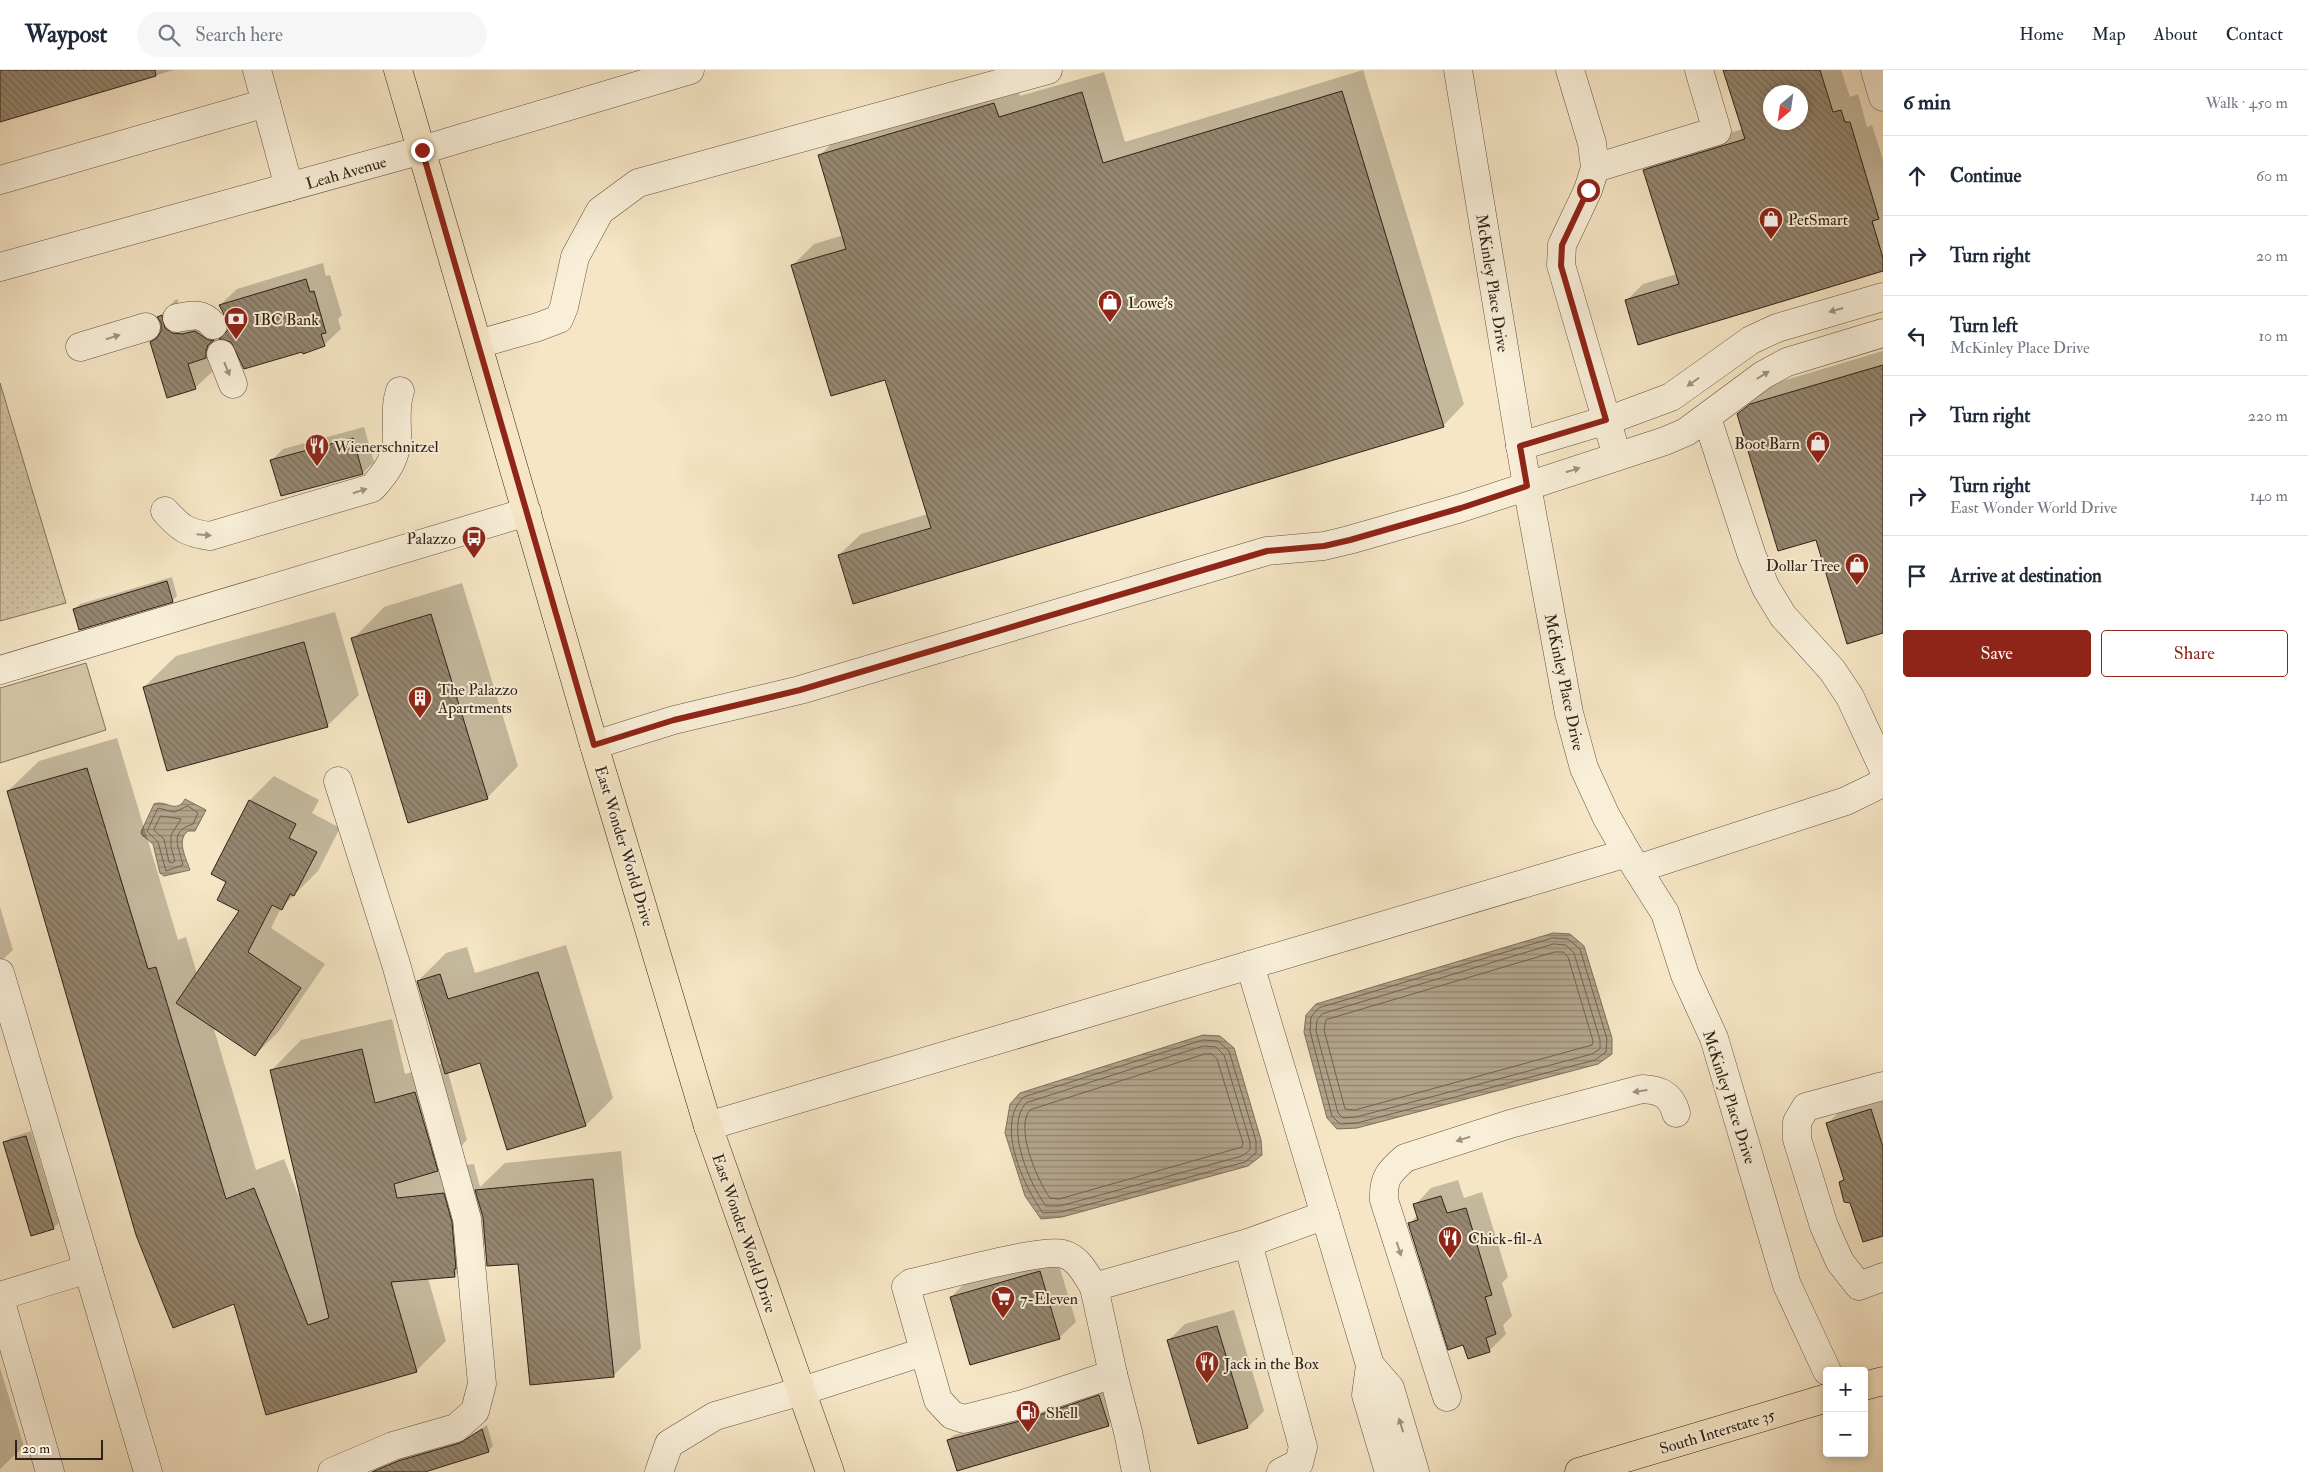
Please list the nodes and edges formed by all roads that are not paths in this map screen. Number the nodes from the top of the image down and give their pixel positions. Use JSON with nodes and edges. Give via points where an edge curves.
{"nodes":[{"id":1,"x":257,"y":70,"type":"edge"},
{"id":2,"x":398,"y":70,"type":"edge"},
{"id":3,"x":690,"y":70,"type":"edge"},
{"id":4,"x":1048,"y":70,"type":"edge"},
{"id":5,"x":1458,"y":70,"type":"edge"},
{"id":6,"x":1570,"y":70,"type":"edge"},
{"id":7,"x":1699,"y":70,"type":"edge"},
{"id":8,"x":1875,"y":70,"type":"edge"},
{"id":9,"x":1883,"y":97,"type":"edge"},
{"id":10,"x":266,"y":102,"type":"junction"},
{"id":11,"x":422,"y":150,"type":"junction"},
{"id":12,"x":1595,"y":168,"type":"junction"},
{"id":13,"x":0,"y":180,"type":"edge"},
{"id":14,"x":289,"y":187,"type":"junction"},
{"id":15,"x":0,"y":267,"type":"edge"},
{"id":16,"x":1883,"y":297,"type":"edge"},
{"id":17,"x":176,"y":318,"type":"dead end"},
{"id":18,"x":213,"y":325,"type":"dead end"},
{"id":19,"x":146,"y":327,"type":"dead end"},
{"id":20,"x":1883,"y":333,"type":"edge"},
{"id":21,"x":478,"y":344,"type":"junction"},
{"id":22,"x":80,"y":347,"type":"dead end"},
{"id":23,"x":221,"y":354,"type":"dead end"},
{"id":24,"x":233,"y":384,"type":"dead end"},
{"id":25,"x":400,"y":391,"type":"dead end"},
{"id":26,"x":1707,"y":418,"type":"junction"},
{"id":27,"x":1606,"y":420,"type":"junction"},
{"id":28,"x":1520,"y":446,"type":"junction"},
{"id":29,"x":1617,"y":456,"type":"junction"},
{"id":30,"x":1527,"y":486,"type":"junction"},
{"id":31,"x":164,"y":511,"type":"dead end"},
{"id":32,"x":527,"y":512,"type":"junction"},
{"id":33,"x":0,"y":670,"type":"edge"},
{"id":34,"x":594,"y":745,"type":"junction"},
{"id":35,"x":1883,"y":768,"type":"edge"},
{"id":36,"x":338,"y":780,"type":"dead end"},
{"id":37,"x":1883,"y":783,"type":"edge"},
{"id":38,"x":1632,"y":861,"type":"junction"},
{"id":39,"x":1250,"y":965,"type":"junction"},
{"id":40,"x":0,"y":973,"type":"edge"},
{"id":41,"x":1883,"y":1086,"type":"edge"},
{"id":42,"x":1676,"y":1113,"type":"dead end"},
{"id":43,"x":708,"y":1126,"type":"junction"},
{"id":44,"x":1325,"y":1216,"type":"junction"},
{"id":45,"x":1248,"y":1243,"type":"junction"},
{"id":46,"x":88,"y":1269,"type":"junction"},
{"id":47,"x":1883,"y":1277,"type":"edge"},
{"id":48,"x":1094,"y":1287,"type":"junction"},
{"id":49,"x":0,"y":1298,"type":"edge"},
{"id":50,"x":923,"y":1352,"type":"junction"},
{"id":51,"x":1370,"y":1366,"type":"junction"},
{"id":52,"x":1825,"y":1367,"type":"edge"},
{"id":53,"x":1113,"y":1374,"type":"junction"},
{"id":54,"x":1883,"y":1381,"type":"edge"},
{"id":55,"x":1868,"y":1385,"type":"edge"},
{"id":56,"x":802,"y":1391,"type":"junction"},
{"id":57,"x":1447,"y":1397,"type":"dead end"},
{"id":58,"x":1823,"y":1399,"type":"edge"},
{"id":59,"x":50,"y":1472,"type":"edge"},
{"id":60,"x":148,"y":1472,"type":"edge"},
{"id":61,"x":332,"y":1472,"type":"edge"},
{"id":62,"x":659,"y":1472,"type":"edge"},
{"id":63,"x":830,"y":1472,"type":"edge"},
{"id":64,"x":1136,"y":1472,"type":"edge"},
{"id":65,"x":1281,"y":1472,"type":"edge"},
{"id":66,"x":1389,"y":1472,"type":"edge"},
{"id":67,"x":1415,"y":1472,"type":"edge"},
{"id":68,"x":1579,"y":1472,"type":"edge"}],
"edges":[{"from":1,"to":10,"type":"street"},
{"from":2,"to":11,"type":"main road","name":"East Wonder World Drive"},
{"from":3,"to":11,"type":"street","name":"Leah Avenue"},
{"from":4,"to":21,"type":"street","via":[[638,183],[600,211],[575,257],[559,319]]},
{"from":5,"to":28,"type":"street","name":"McKinley Place Drive"},
{"from":6,"to":12,"type":"street","via":[[1592,143]]},
{"from":7,"to":12,"type":"street","via":[[1717,131]]},
{"from":8,"to":9,"type":"street"},
{"from":10,"to":13,"type":"street"},
{"from":10,"to":14,"type":"street"},
{"from":11,"to":14,"type":"street","name":"Leah Avenue"},
{"from":11,"to":21,"type":"main road","name":"East Wonder World Drive"},
{"from":12,"to":27,"type":"street","via":[[1562,245],[1561,266]]},
{"from":14,"to":15,"type":"street","name":"Leah Avenue"},
{"from":16,"to":27,"type":"street","one_way":true,"via":[[1777,328],[1751,340],[1671,398]]},
{"from":17,"to":18,"type":"street","via":[[197,314]]},
{"from":22,"to":19,"type":"street","one_way":true},
{"from":26,"to":20,"type":"street","one_way":true,"via":[[1763,375],[1787,362]]},
{"from":21,"to":32,"type":"main road","name":"East Wonder World Drive"},
{"from":23,"to":24,"type":"street","one_way":true},
{"from":31,"to":25,"type":"street","one_way":true,"via":[[178,526],[192,534],[210,536],[372,488],[385,473],[397,448],[396,403]]},
{"from":26,"to":29,"type":"street","via":[[1686,432]]},
{"from":26,"to":35,"type":"street","via":[[1752,556],[1766,588],[1783,616],[1832,670],[1850,697]]},
{"from":27,"to":28,"type":"street"},
{"from":27,"to":29,"type":"street"},
{"from":28,"to":30,"type":"street","name":"McKinley Place Drive"},
{"from":30,"to":29,"type":"street","one_way":true},
{"from":30,"to":34,"type":"street","via":[[1350,540],[1324,546],[1267,551],[800,690],[674,720]]},
{"from":30,"to":38,"type":"street","name":"McKinley Place Drive","via":[[1572,722],[1584,768]]},
{"from":32,"to":33,"type":"street"},
{"from":32,"to":34,"type":"main road","name":"East Wonder World Drive"},
{"from":34,"to":43,"type":"main road","name":"East Wonder World Drive"},
{"from":36,"to":61,"type":"street","via":[[396,964],[467,1219],[482,1384],[475,1411],[456,1428],[393,1446]]},
{"from":37,"to":38,"type":"street","via":[[1846,801]]},
{"from":38,"to":39,"type":"street"},
{"from":38,"to":52,"type":"street","name":"McKinley Place Drive","via":[[1665,913],[1685,975],[1714,1038],[1787,1285]]},
{"from":39,"to":43,"type":"street"},
{"from":39,"to":44,"type":"street"},
{"from":40,"to":46,"type":"street"},
{"from":41,"to":47,"type":"street","via":[[1806,1107],[1797,1122],[1797,1139],[1813,1193],[1840,1262],[1859,1286]]},
{"from":42,"to":57,"type":"street","one_way":true,"via":[[1674,1103],[1667,1095],[1642,1089],[1510,1124],[1405,1158],[1387,1176],[1383,1186],[1384,1200]]},
{"from":43,"to":56,"type":"main road","name":"East Wonder World Drive"},
{"from":44,"to":45,"type":"street"},
{"from":44,"to":51,"type":"street"},
{"from":45,"to":48,"type":"street"},
{"from":45,"to":65,"type":"street","via":[[1304,1447],[1299,1463]]},
{"from":46,"to":49,"type":"street"},
{"from":46,"to":60,"type":"street"},
{"from":48,"to":50,"type":"street","via":[[1078,1262],[1063,1253],[1035,1255],[911,1283],[906,1287],[907,1296]]},
{"from":48,"to":53,"type":"street"},
{"from":49,"to":59,"type":"street"},
{"from":50,"to":53,"type":"street","via":[[938,1400],[952,1415],[964,1419],[1023,1404]]},
{"from":50,"to":56,"type":"street"},
{"from":51,"to":66,"type":"street","via":[[1366,1396]]},
{"from":67,"to":51,"type":"street","one_way":true,"via":[[1390,1388]]},
{"from":53,"to":64,"type":"street"},
{"from":54,"to":55,"type":"main road"},
{"from":56,"to":62,"type":"street","via":[[715,1416],[669,1444]]},
{"from":56,"to":63,"type":"main road","name":"East Wonder World Drive"},
{"from":58,"to":68,"type":"main road","name":"South Interstate 35"}]}
